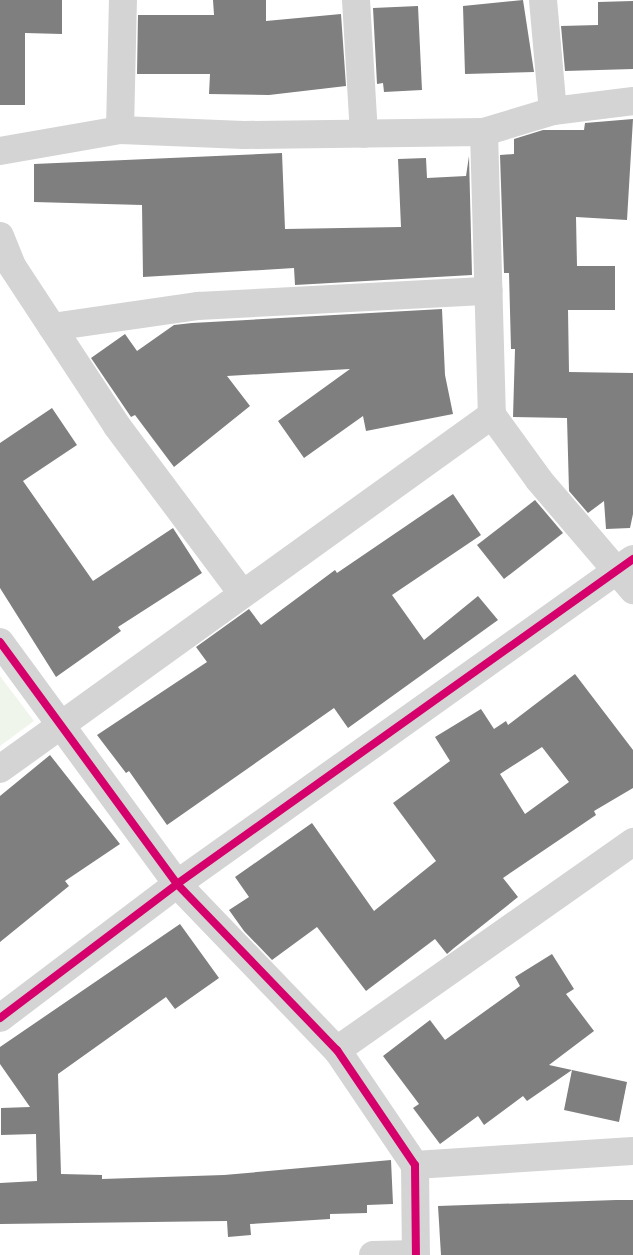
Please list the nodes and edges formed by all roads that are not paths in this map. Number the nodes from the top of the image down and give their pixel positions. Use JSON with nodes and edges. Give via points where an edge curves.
{"nodes":[{"id":1,"x":123,"y":0,"type":"edge"},
{"id":2,"x":356,"y":0,"type":"edge"},
{"id":3,"x":543,"y":0,"type":"edge"},
{"id":4,"x":633,"y":101,"type":"edge"},
{"id":5,"x":553,"y":111,"type":"junction"},
{"id":6,"x":120,"y":130,"type":"junction"},
{"id":7,"x":484,"y":132,"type":"junction"},
{"id":8,"x":364,"y":134,"type":"junction"},
{"id":9,"x":0,"y":151,"type":"edge"},
{"id":10,"x":0,"y":236,"type":"edge"},
{"id":11,"x":489,"y":291,"type":"junction"},
{"id":12,"x":52,"y":327,"type":"junction"},
{"id":13,"x":492,"y":415,"type":"junction"},
{"id":14,"x":628,"y":573,"type":"edge"},
{"id":15,"x":242,"y":593,"type":"junction"},
{"id":16,"x":0,"y":642,"type":"edge"},
{"id":17,"x":60,"y":727,"type":"junction"},
{"id":18,"x":0,"y":769,"type":"edge"},
{"id":19,"x":633,"y":842,"type":"edge"},
{"id":20,"x":177,"y":884,"type":"junction"},
{"id":21,"x":0,"y":1018,"type":"edge"},
{"id":22,"x":337,"y":1050,"type":"junction"},
{"id":23,"x":633,"y":1151,"type":"edge"},
{"id":24,"x":415,"y":1165,"type":"junction"},
{"id":25,"x":416,"y":1254,"type":"edge"},
{"id":26,"x":373,"y":1255,"type":"edge"}],
"edges":[{"from":1,"to":6,"type":"street"},
{"from":2,"to":8,"type":"street"},
{"from":3,"to":5,"type":"street"},
{"from":4,"to":5,"type":"street"},
{"from":5,"to":7,"type":"street"},
{"from":6,"to":8,"type":"street"},
{"from":6,"to":9,"type":"street"},
{"from":7,"to":8,"type":"street"},
{"from":7,"to":11,"type":"street"},
{"from":10,"to":12,"type":"street","via":[[12,266]]},
{"from":11,"to":12,"type":"street","via":[[198,306]]},
{"from":11,"to":13,"type":"street"},
{"from":12,"to":15,"type":"street","via":[[117,426]]},
{"from":13,"to":14,"type":"street","via":[[539,480]]},
{"from":13,"to":15,"type":"street","via":[[319,543]]},
{"from":14,"to":20,"type":"street"},
{"from":15,"to":17,"type":"street"},
{"from":16,"to":17,"type":"street"},
{"from":17,"to":18,"type":"street"},
{"from":17,"to":20,"type":"street"},
{"from":19,"to":22,"type":"street"},
{"from":20,"to":21,"type":"street"},
{"from":20,"to":22,"type":"street"},
{"from":22,"to":24,"type":"street"},
{"from":23,"to":24,"type":"street"},
{"from":24,"to":25,"type":"street"},
{"from":25,"to":26,"type":"street"}]}
